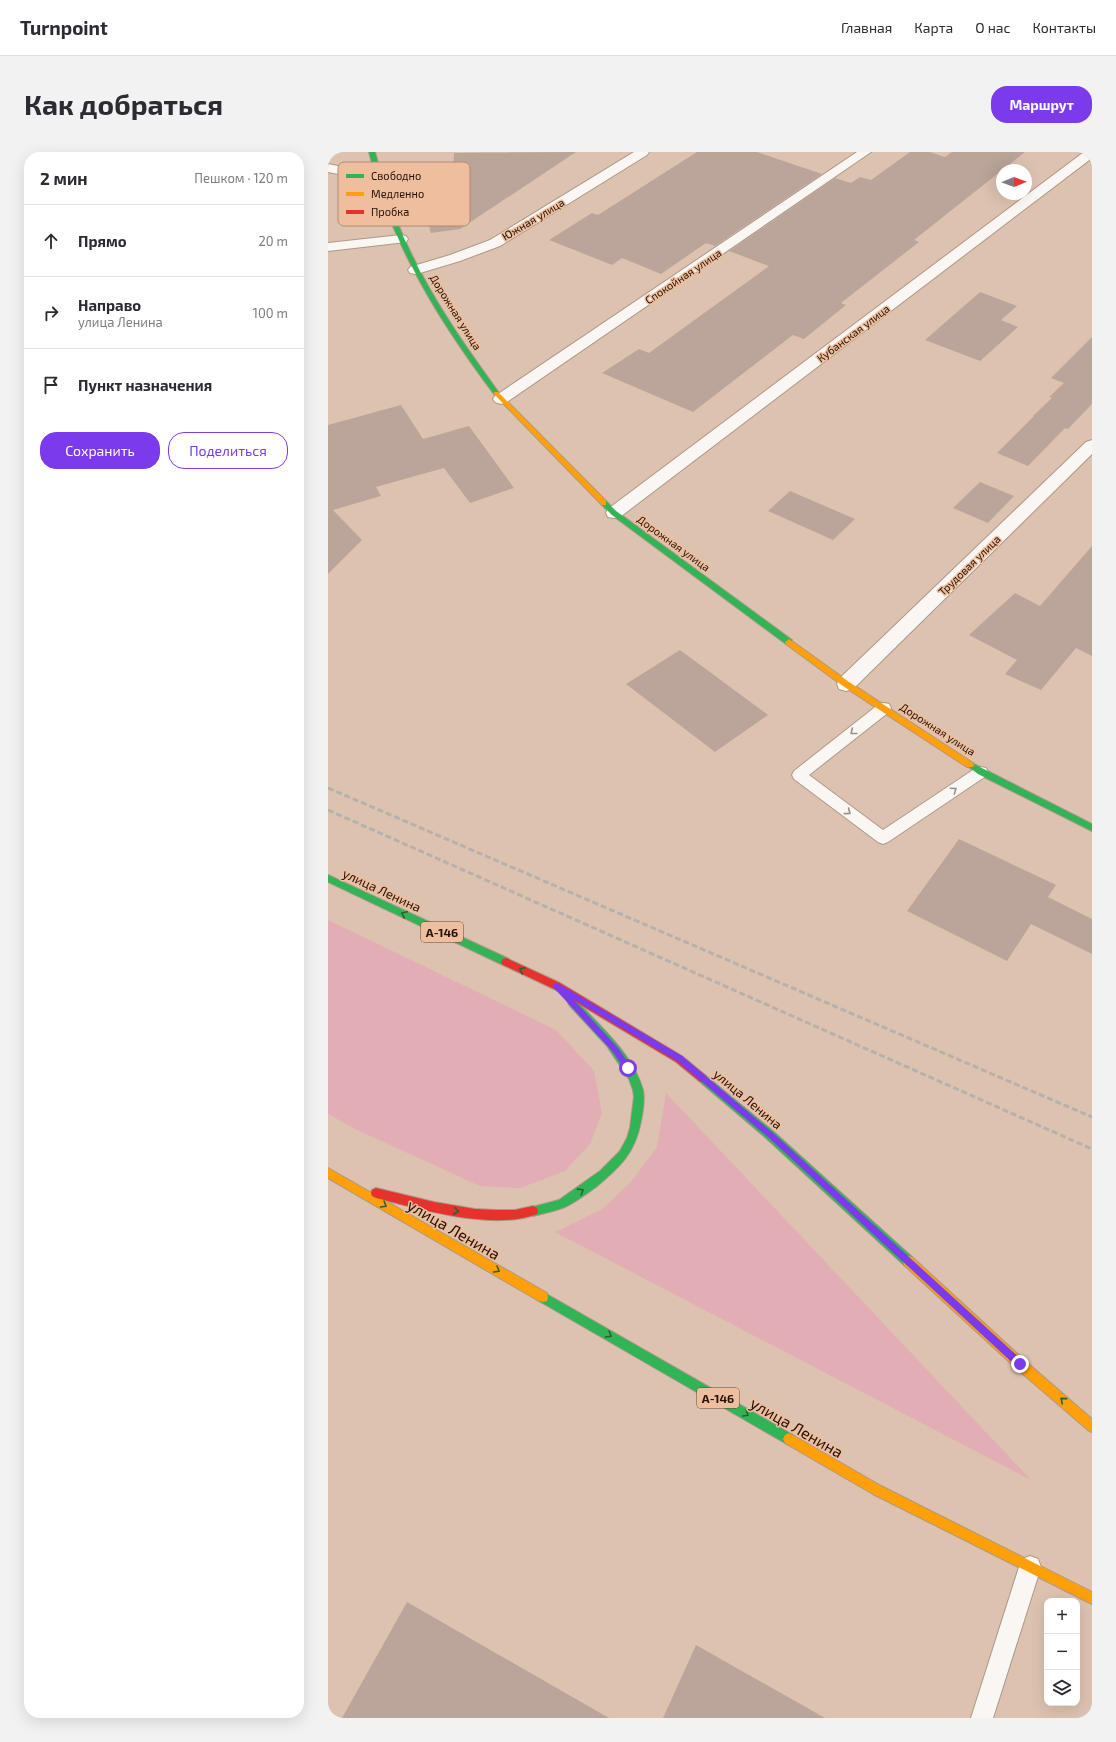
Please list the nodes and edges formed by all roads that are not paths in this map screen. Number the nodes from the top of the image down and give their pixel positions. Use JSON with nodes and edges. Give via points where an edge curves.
{"nodes":[{"id":1,"x":372,"y":152,"type":"edge"},
{"id":2,"x":643,"y":152,"type":"edge"},
{"id":3,"x":865,"y":152,"type":"edge"},
{"id":4,"x":1092,"y":152,"type":"edge"},
{"id":5,"x":374,"y":162,"type":"edge"},
{"id":6,"x":328,"y":168,"type":"edge"},
{"id":7,"x":338,"y":170,"type":"edge"},
{"id":8,"x":396,"y":226,"type":"edge"},
{"id":9,"x":401,"y":240,"type":"junction"},
{"id":10,"x":328,"y":248,"type":"edge"},
{"id":11,"x":415,"y":270,"type":"junction"},
{"id":12,"x":502,"y":399,"type":"junction"},
{"id":13,"x":1092,"y":445,"type":"edge"},
{"id":14,"x":614,"y":513,"type":"junction"},
{"id":15,"x":846,"y":684,"type":"junction"},
{"id":16,"x":884,"y":708,"type":"junction"},
{"id":17,"x":981,"y":772,"type":"junction"},
{"id":18,"x":1092,"y":828,"type":"edge"},
{"id":19,"x":328,"y":878,"type":"edge"},
{"id":20,"x":557,"y":986,"type":"junction"},
{"id":21,"x":328,"y":1173,"type":"edge"},
{"id":22,"x":350,"y":1186,"type":"junction"},
{"id":23,"x":1092,"y":1426,"type":"edge"},
{"id":24,"x":1030,"y":1567,"type":"junction"},
{"id":25,"x":1092,"y":1598,"type":"edge"},
{"id":26,"x":982,"y":1718,"type":"edge"}],
"edges":[{"from":1,"to":5,"type":"main road","name":"Дорожная улица"},
{"from":2,"to":11,"type":"street","name":"Южная улица","via":[[495,243]]},
{"from":3,"to":12,"type":"street","name":"Спокойная улица"},
{"from":4,"to":14,"type":"street","name":"Кубанская улица"},
{"from":6,"to":7,"type":"street"},
{"from":8,"to":9,"type":"main road","name":"Дорожная улица"},
{"from":9,"to":10,"type":"street"},
{"from":9,"to":11,"type":"main road","name":"Дорожная улица"},
{"from":11,"to":12,"type":"main road","name":"Дорожная улица","via":[[461,346]]},
{"from":12,"to":14,"type":"main road","name":"Дорожная улица"},
{"from":13,"to":15,"type":"street","name":"Трудовая улица"},
{"from":14,"to":15,"type":"main road","name":"Дорожная улица"},
{"from":15,"to":16,"type":"main road","name":"Дорожная улица"},
{"from":16,"to":17,"type":"main road","name":"Дорожная улица"},
{"from":16,"to":17,"type":"lane","one_way":true,"via":[[799,775],[883,838]]},
{"from":17,"to":18,"type":"main road","name":"Дорожная улица"},
{"from":20,"to":19,"type":"main road","name":"улица Ленина","number":"А-146","one_way":true},
{"from":22,"to":20,"type":"main road","number":"А-146","one_way":true,"via":[[437,1208],[492,1215],[513,1214],[562,1203],[617,1164],[635,1132],[639,1105],[638,1091],[628,1068],[615,1050]]},
{"from":23,"to":20,"type":"main road","name":"улица Ленина","number":"А-146","one_way":true,"via":[[1020,1364],[770,1135],[679,1058]]},
{"from":21,"to":22,"type":"main road","name":"улица Ленина","number":"А-146"},
{"from":22,"to":24,"type":"main road","name":"улица Ленина","number":"А-146","one_way":true,"via":[[877,1490]]},
{"from":24,"to":25,"type":"main road","name":"улица Ленина","number":"А-146"},
{"from":24,"to":26,"type":"lane"}]}
